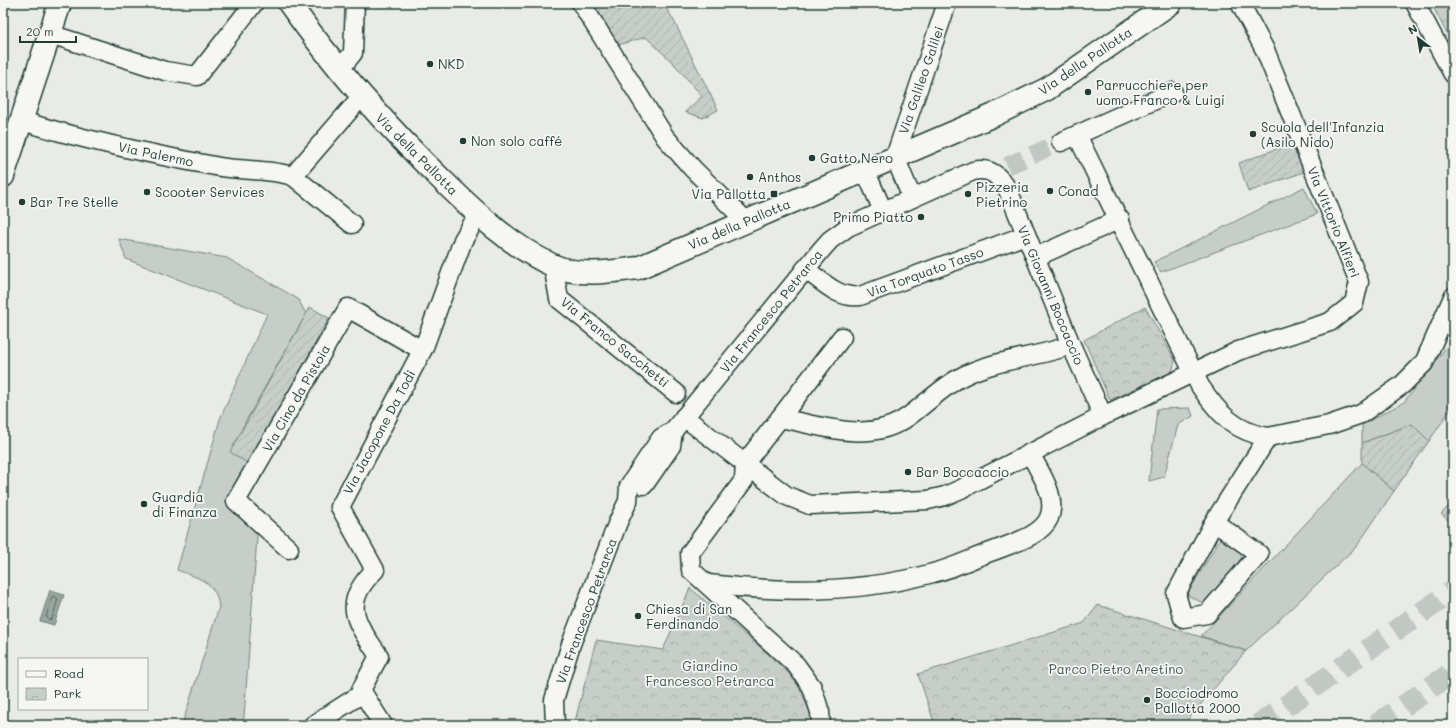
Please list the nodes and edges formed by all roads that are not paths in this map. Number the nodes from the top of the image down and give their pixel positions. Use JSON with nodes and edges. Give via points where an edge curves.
{"nodes":[{"id":1,"x":60,"y":3,"type":"edge"},
{"id":2,"x":254,"y":3,"type":"edge"},
{"id":3,"x":289,"y":3,"type":"edge"},
{"id":4,"x":581,"y":3,"type":"edge"},
{"id":5,"x":947,"y":3,"type":"edge"},
{"id":6,"x":1170,"y":3,"type":"edge"},
{"id":7,"x":1240,"y":3,"type":"edge"},
{"id":8,"x":1414,"y":3,"type":"edge"},
{"id":9,"x":355,"y":11,"type":"edge"},
{"id":10,"x":50,"y":34,"type":"junction"},
{"id":11,"x":339,"y":70,"type":"junction"},
{"id":12,"x":1453,"y":74,"type":"edge"},
{"id":13,"x":1174,"y":92,"type":"dead end"},
{"id":14,"x":361,"y":97,"type":"junction"},
{"id":15,"x":22,"y":121,"type":"junction"},
{"id":16,"x":895,"y":157,"type":"junction"},
{"id":17,"x":865,"y":170,"type":"junction"},
{"id":18,"x":1002,"y":171,"type":"joint"},
{"id":19,"x":3,"y":176,"type":"edge"},
{"id":20,"x":293,"y":176,"type":"junction"},
{"id":21,"x":912,"y":198,"type":"junction"},
{"id":22,"x":883,"y":211,"type":"junction"},
{"id":23,"x":478,"y":215,"type":"junction"},
{"id":24,"x":1120,"y":220,"type":"junction"},
{"id":25,"x":746,"y":221,"type":"junction"},
{"id":26,"x":352,"y":224,"type":"dead end"},
{"id":27,"x":1026,"y":235,"type":"junction"},
{"id":28,"x":1036,"y":257,"type":"junction"},
{"id":29,"x":552,"y":265,"type":"junction"},
{"id":30,"x":805,"y":269,"type":"junction"},
{"id":31,"x":1453,"y":297,"type":"edge"},
{"id":32,"x":842,"y":337,"type":"dead end"},
{"id":33,"x":1071,"y":345,"type":"junction"},
{"id":34,"x":422,"y":350,"type":"junction"},
{"id":35,"x":1192,"y":372,"type":"junction"},
{"id":36,"x":676,"y":393,"type":"dead end"},
{"id":37,"x":1103,"y":416,"type":"junction"},
{"id":38,"x":684,"y":417,"type":"junction"},
{"id":39,"x":780,"y":418,"type":"junction"},
{"id":40,"x":1268,"y":437,"type":"junction"},
{"id":41,"x":1030,"y":453,"type":"junction"},
{"id":42,"x":745,"y":464,"type":"junction"},
{"id":43,"x":1214,"y":522,"type":"junction"},
{"id":44,"x":288,"y":549,"type":"dead end"},
{"id":45,"x":708,"y":584,"type":"junction"},
{"id":46,"x":363,"y":693,"type":"junction"},
{"id":47,"x":313,"y":725,"type":"edge"},
{"id":48,"x":383,"y":725,"type":"edge"},
{"id":49,"x":555,"y":725,"type":"edge"},
{"id":50,"x":821,"y":725,"type":"edge"}],
"edges":[{"from":1,"to":10,"type":"main road"},
{"from":2,"to":10,"type":"street","via":[[197,76],[164,71]]},
{"from":3,"to":11,"type":"main road","name":"Via della Pallotta"},
{"from":4,"to":25,"type":"street","via":[[665,137]]},
{"from":5,"to":16,"type":"street","name":"Via Galileo Galilei"},
{"from":6,"to":16,"type":"main road","name":"Via della Pallotta","via":[[1046,89],[994,115]]},
{"from":7,"to":35,"type":"street","name":"Via Vittorio Alfieri","via":[[1265,50],[1359,282],[1354,303],[1330,322],[1238,351]]},
{"from":8,"to":12,"type":"street"},
{"from":9,"to":11,"type":"street","via":[[353,53]]},
{"from":10,"to":15,"type":"main road"},
{"from":11,"to":14,"type":"main road","name":"Via della Pallotta"},
{"from":13,"to":24,"type":"street","via":[[1069,138]]},
{"from":14,"to":20,"type":"street"},
{"from":14,"to":23,"type":"main road","name":"Via della Pallotta","via":[[400,140]]},
{"from":15,"to":19,"type":"main road"},
{"from":15,"to":20,"type":"street","name":"Via Palermo","via":[[173,158]]},
{"from":16,"to":17,"type":"main road","name":"Via della Pallotta"},
{"from":16,"to":21,"type":"street"},
{"from":17,"to":22,"type":"street"},
{"from":17,"to":25,"type":"main road","name":"Via della Pallotta"},
{"from":18,"to":21,"type":"street","name":"Via Francesco Petrarca","via":[[973,171]]},
{"from":18,"to":27,"type":"street","name":"Via Giovanni Boccaccio"},
{"from":20,"to":26,"type":"street","name":"Via Palermo"},
{"from":21,"to":22,"type":"street","name":"Via Francesco Petrarca"},
{"from":22,"to":30,"type":"street","name":"Via Francesco Petrarca","via":[[838,233]]},
{"from":23,"to":29,"type":"main road","name":"Via della Pallotta","via":[[528,252]]},
{"from":23,"to":34,"type":"street","name":"Via Jacopone Da Todi","via":[[463,240]]},
{"from":24,"to":28,"type":"street"},
{"from":24,"to":35,"type":"street"},
{"from":25,"to":29,"type":"main road","name":"Via della Pallotta","via":[[638,268],[605,272],[575,271]]},
{"from":27,"to":28,"type":"street","name":"Via Giovanni Boccaccio"},
{"from":27,"to":30,"type":"street","name":"Via Torquato Tasso","via":[[860,296],[843,295]]},
{"from":28,"to":33,"type":"street","name":"Via Giovanni Boccaccio"},
{"from":29,"to":36,"type":"street","name":"Via Franco Sacchetti","via":[[559,299]]},
{"from":30,"to":38,"type":"street","name":"Via Francesco Petrarca"},
{"from":31,"to":40,"type":"street","via":[[1424,363],[1402,386],[1361,414],[1329,425]]},
{"from":32,"to":39,"type":"street"},
{"from":33,"to":37,"type":"street","name":"Via Giovanni Boccaccio"},
{"from":33,"to":39,"type":"street","via":[[1057,351],[991,365],[962,376],[908,417],[879,431],[856,432]]},
{"from":34,"to":44,"type":"street","name":"Via Cino da Pistoia","via":[[348,308],[236,501]]},
{"from":34,"to":46,"type":"street","name":"Via Jacopone Da Todi","via":[[340,507],[375,570],[356,594],[357,624],[379,656],[361,690]]},
{"from":35,"to":37,"type":"street"},
{"from":35,"to":40,"type":"street","via":[[1212,404],[1229,421],[1251,434]]},
{"from":37,"to":41,"type":"street"},
{"from":38,"to":42,"type":"street"},
{"from":38,"to":49,"type":"street","name":"Via Francesco Petrarca","via":[[673,431],[671,446],[640,492],[628,501],[618,522],[571,644],[554,700]]},
{"from":39,"to":42,"type":"street"},
{"from":40,"to":43,"type":"street"},
{"from":41,"to":42,"type":"street","via":[[945,496],[928,500],[810,505],[787,496]]},
{"from":41,"to":45,"type":"street","via":[[1047,488],[1051,509],[1049,518],[1042,527],[1017,541],[934,573],[872,585],[793,590],[747,589]]},
{"from":42,"to":45,"type":"street","via":[[744,480],[690,553],[691,570]]},
{"from":43,"to":43,"type":"street","via":[[1176,594],[1183,618],[1207,614],[1259,554]]},
{"from":45,"to":50,"type":"street","via":[[796,665],[812,687],[820,712]]},
{"from":46,"to":47,"type":"street"},
{"from":46,"to":48,"type":"street"}]}
